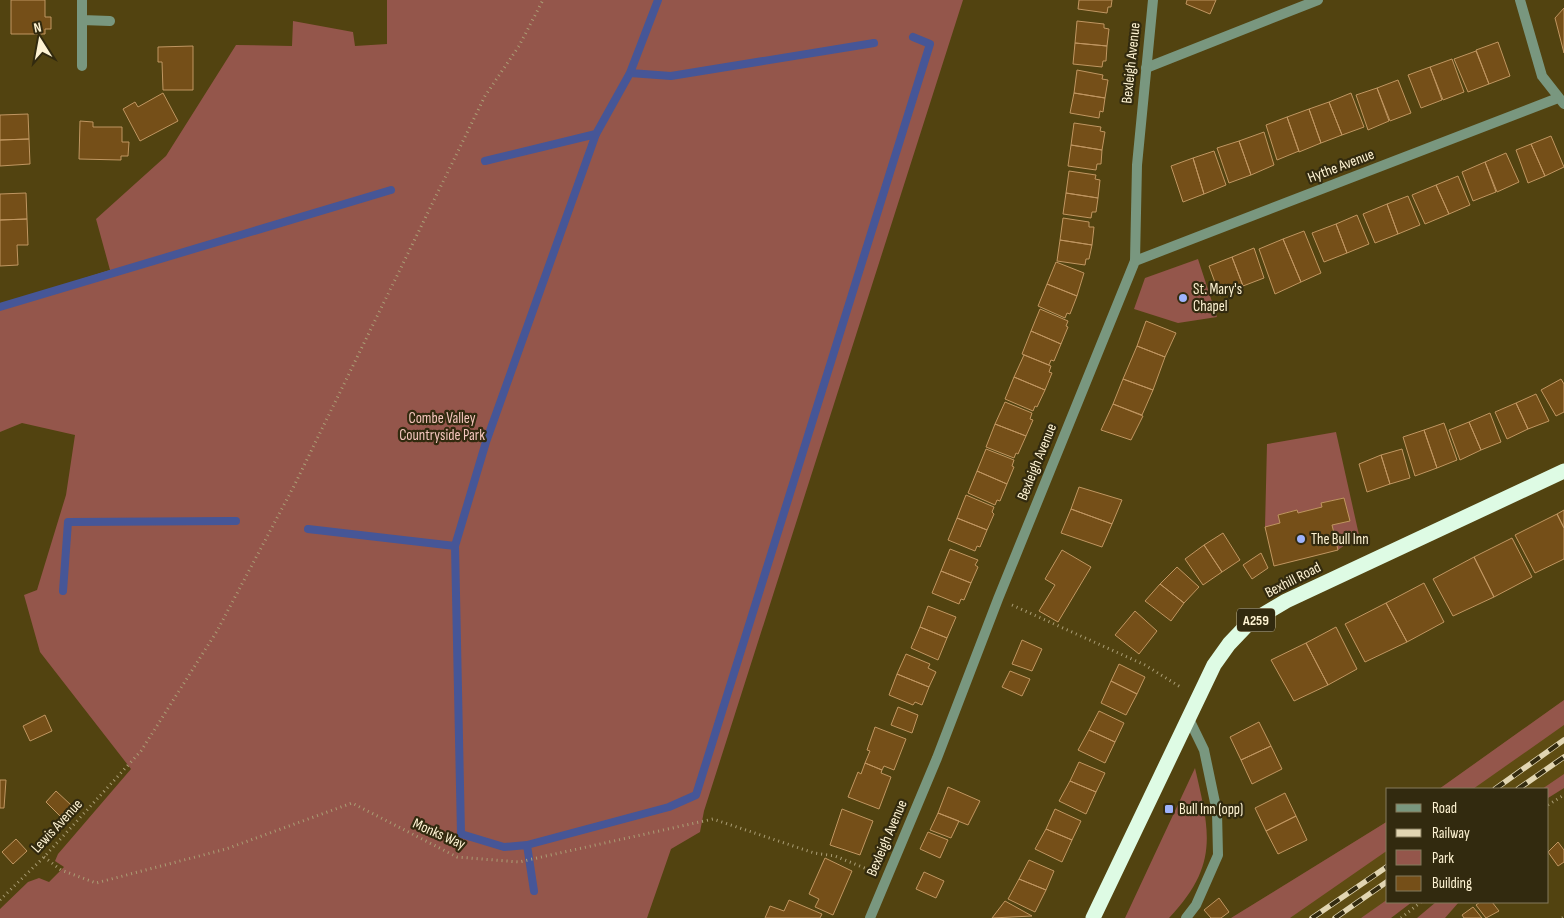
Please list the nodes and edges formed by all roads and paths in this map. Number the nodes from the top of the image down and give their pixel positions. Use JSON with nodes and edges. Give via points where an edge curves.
{"nodes":[{"id":1,"x":82,"y":0,"type":"edge"},
{"id":2,"x":543,"y":0,"type":"edge"},
{"id":3,"x":1153,"y":0,"type":"edge"},
{"id":4,"x":1318,"y":0,"type":"edge"},
{"id":5,"x":1520,"y":0,"type":"edge"},
{"id":6,"x":82,"y":20,"type":"junction"},
{"id":7,"x":110,"y":21,"type":"dead end"},
{"id":8,"x":82,"y":66,"type":"dead end"},
{"id":9,"x":1146,"y":68,"type":"junction"},
{"id":10,"x":1561,"y":101,"type":"edge"},
{"id":11,"x":1135,"y":261,"type":"junction"},
{"id":12,"x":1564,"y":471,"type":"edge"},
{"id":13,"x":998,"y":599,"type":"junction"},
{"id":14,"x":1196,"y":699,"type":"junction"},
{"id":15,"x":1188,"y":717,"type":"junction"},
{"id":16,"x":1564,"y":796,"type":"edge"},
{"id":17,"x":1549,"y":804,"type":"edge"},
{"id":18,"x":44,"y":857,"type":"junction"},
{"id":19,"x":867,"y":869,"type":"dead end"},
{"id":20,"x":0,"y":900,"type":"edge"},
{"id":21,"x":1420,"y":903,"type":"edge"},
{"id":22,"x":870,"y":918,"type":"edge"},
{"id":23,"x":1093,"y":918,"type":"edge"},
{"id":24,"x":1186,"y":918,"type":"edge"},
{"id":25,"x":1401,"y":918,"type":"edge"}],
"edges":[{"from":1,"to":6,"type":"street"},
{"from":2,"to":18,"type":"path","name":"Lewis Avenue","via":[[519,46],[486,96],[295,484],[217,631],[141,751]]},
{"from":3,"to":9,"type":"street","name":"Bexleigh Avenue"},
{"from":4,"to":9,"type":"street"},
{"from":5,"to":10,"type":"street","via":[[1542,76]]},
{"from":6,"to":7,"type":"street"},
{"from":6,"to":8,"type":"street"},
{"from":9,"to":11,"type":"street","name":"Bexleigh Avenue","via":[[1137,165]]},
{"from":10,"to":11,"type":"street","name":"Hythe Avenue"},
{"from":11,"to":13,"type":"street","name":"Bexleigh Avenue"},
{"from":12,"to":14,"type":"highway","name":"Bexhill Road","number":"A259","via":[[1286,601],[1249,623],[1214,664]]},
{"from":13,"to":14,"type":"path","via":[[1145,664]]},
{"from":13,"to":22,"type":"street","name":"Bexleigh Avenue","via":[[937,758]]},
{"from":14,"to":15,"type":"highway","name":"Bexhill Road","number":"A259"},
{"from":15,"to":23,"type":"highway","name":"Bexhill Road","number":"A259"},
{"from":15,"to":24,"type":"street","via":[[1204,750],[1217,812],[1218,855],[1196,905]]},
{"from":16,"to":17,"type":"path"},
{"from":18,"to":19,"type":"path","name":"Monks Way","via":[[61,870],[96,883],[226,849],[352,803],[457,858],[519,862],[713,819]]},
{"from":18,"to":20,"type":"path","name":"Lewis Avenue"},
{"from":21,"to":25,"type":"path"}]}
